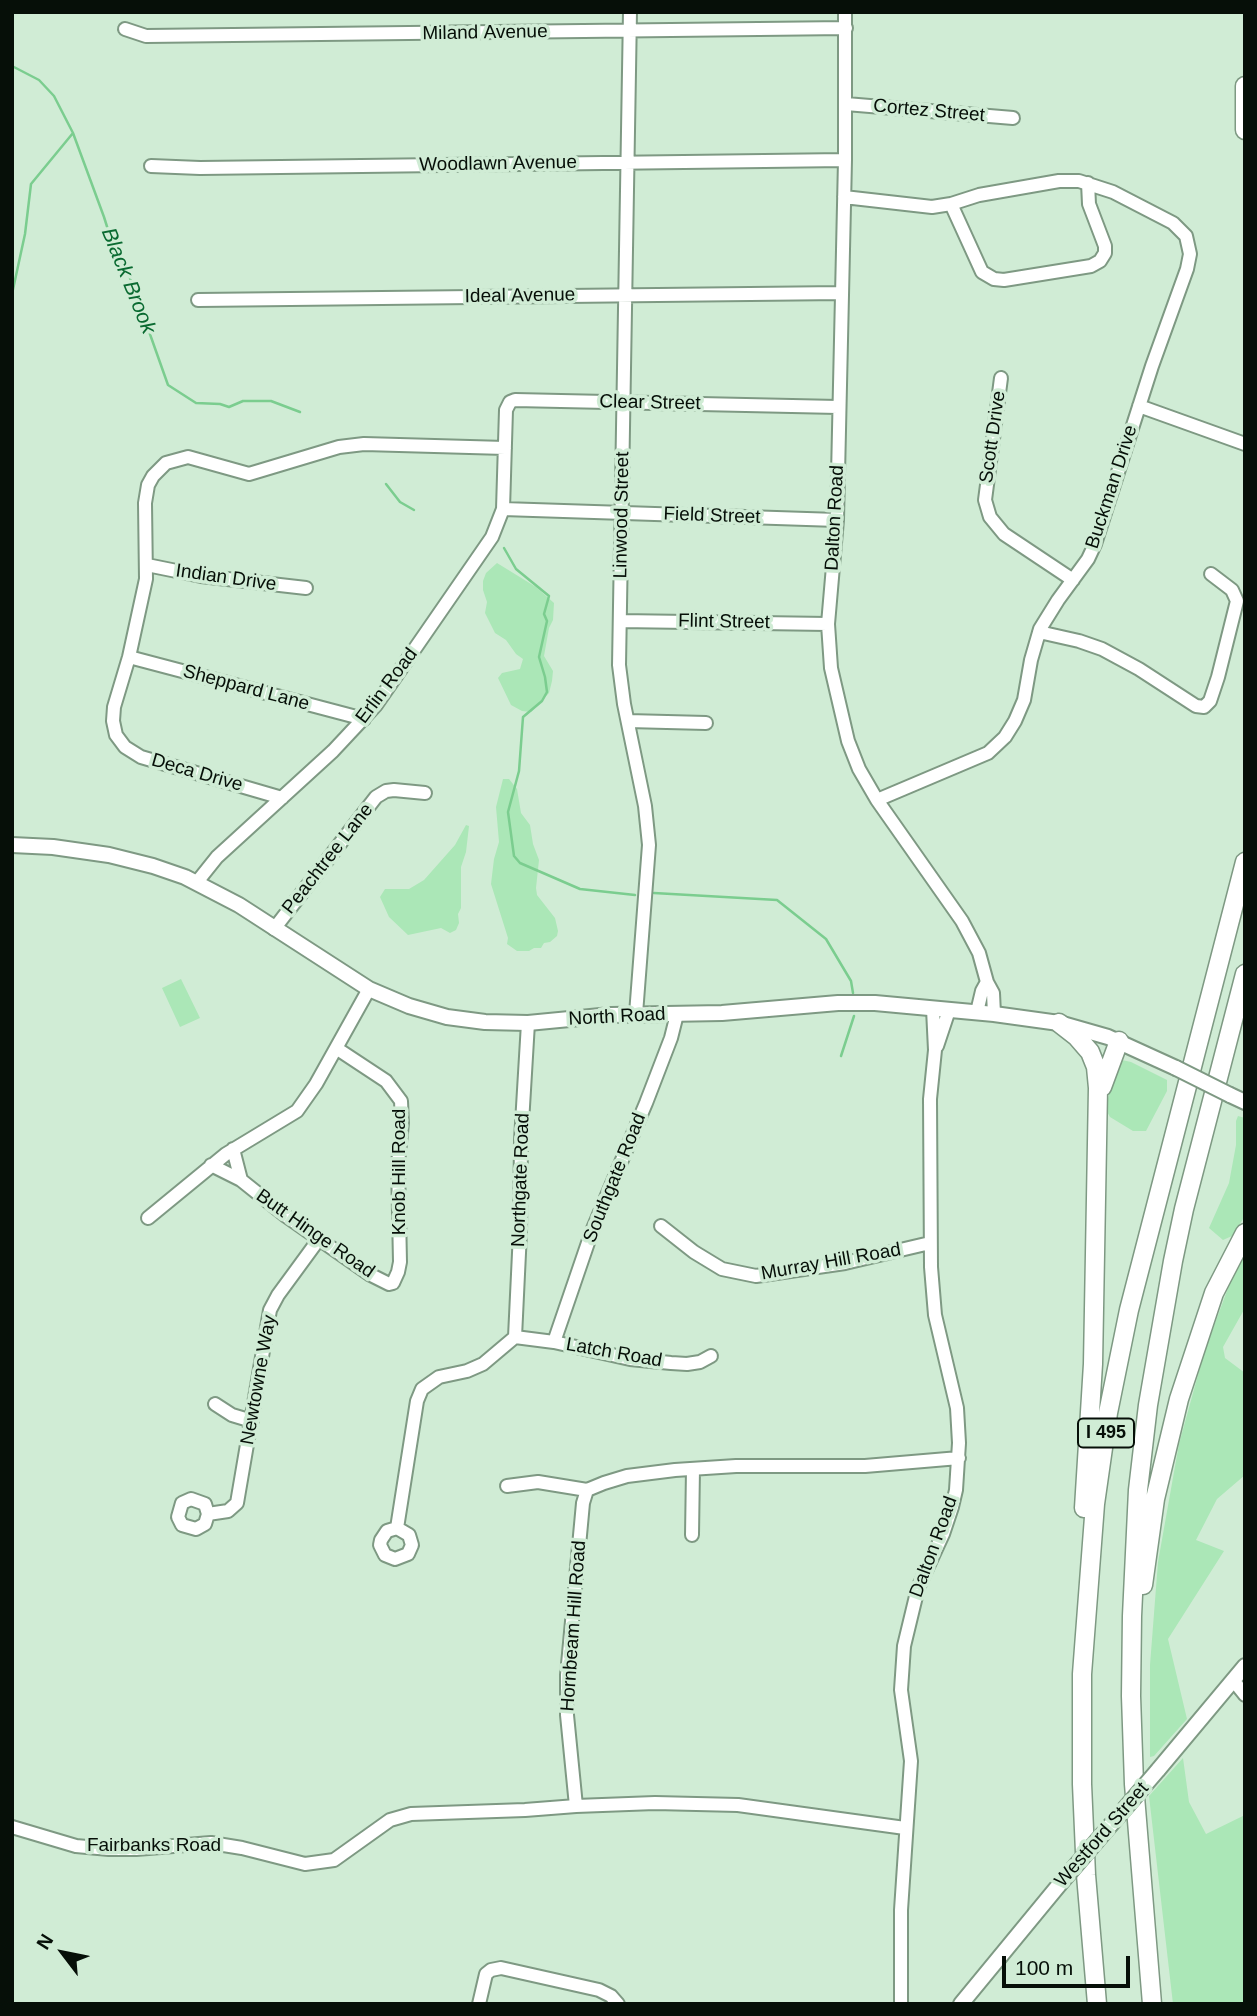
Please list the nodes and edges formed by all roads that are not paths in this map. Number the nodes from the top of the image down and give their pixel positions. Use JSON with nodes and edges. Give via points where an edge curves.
{"nodes":[{"id":1,"x":630,"y":12,"type":"edge"},
{"id":2,"x":845,"y":12,"type":"edge"},
{"id":3,"x":846,"y":28,"type":"junction"},
{"id":4,"x":125,"y":29,"type":"dead end"},
{"id":5,"x":631,"y":31,"type":"junction"},
{"id":6,"x":1245,"y":86,"type":"edge"},
{"id":7,"x":846,"y":104,"type":"junction"},
{"id":8,"x":1013,"y":118,"type":"dead end"},
{"id":9,"x":1245,"y":130,"type":"edge"},
{"id":10,"x":845,"y":160,"type":"junction"},
{"id":11,"x":628,"y":163,"type":"junction"},
{"id":12,"x":151,"y":166,"type":"dead end"},
{"id":13,"x":1088,"y":183,"type":"junction"},
{"id":14,"x":844,"y":197,"type":"junction"},
{"id":15,"x":951,"y":204,"type":"junction"},
{"id":16,"x":842,"y":293,"type":"junction"},
{"id":17,"x":626,"y":295,"type":"junction"},
{"id":18,"x":198,"y":300,"type":"dead end"},
{"id":19,"x":1001,"y":378,"type":"dead end"},
{"id":20,"x":624,"y":403,"type":"junction"},
{"id":21,"x":1139,"y":406,"type":"junction"},
{"id":22,"x":838,"y":407,"type":"junction"},
{"id":23,"x":1245,"y":444,"type":"edge"},
{"id":24,"x":505,"y":448,"type":"junction"},
{"id":25,"x":503,"y":509,"type":"junction"},
{"id":26,"x":622,"y":513,"type":"junction"},
{"id":27,"x":837,"y":520,"type":"junction"},
{"id":28,"x":147,"y":565,"type":"junction"},
{"id":29,"x":1211,"y":574,"type":"dead end"},
{"id":30,"x":1073,"y":580,"type":"junction"},
{"id":31,"x":306,"y":588,"type":"dead end"},
{"id":32,"x":620,"y":621,"type":"junction"},
{"id":33,"x":828,"y":624,"type":"junction"},
{"id":34,"x":1039,"y":632,"type":"junction"},
{"id":35,"x":129,"y":657,"type":"junction"},
{"id":36,"x":364,"y":719,"type":"junction"},
{"id":37,"x":628,"y":721,"type":"junction"},
{"id":38,"x":706,"y":723,"type":"dead end"},
{"id":39,"x":425,"y":793,"type":"dead end"},
{"id":40,"x":282,"y":798,"type":"junction"},
{"id":41,"x":877,"y":800,"type":"junction"},
{"id":42,"x":12,"y":845,"type":"edge"},
{"id":43,"x":1245,"y":862,"type":"edge"},
{"id":44,"x":197,"y":881,"type":"junction"},
{"id":45,"x":274,"y":929,"type":"junction"},
{"id":46,"x":1245,"y":974,"type":"edge"},
{"id":47,"x":987,"y":982,"type":"junction"},
{"id":48,"x":369,"y":989,"type":"junction"},
{"id":49,"x":933,"y":1009,"type":"junction"},
{"id":50,"x":949,"y":1010,"type":"junction"},
{"id":51,"x":977,"y":1012,"type":"junction"},
{"id":52,"x":636,"y":1014,"type":"junction"},
{"id":53,"x":677,"y":1014,"type":"junction"},
{"id":54,"x":994,"y":1014,"type":"junction"},
{"id":55,"x":528,"y":1023,"type":"junction"},
{"id":56,"x":1059,"y":1023,"type":"junction"},
{"id":57,"x":1119,"y":1041,"type":"junction"},
{"id":58,"x":336,"y":1048,"type":"junction"},
{"id":59,"x":936,"y":1050,"type":"junction"},
{"id":60,"x":1245,"y":1102,"type":"edge"},
{"id":61,"x":1098,"y":1104,"type":"junction"},
{"id":62,"x":233,"y":1149,"type":"junction"},
{"id":63,"x":211,"y":1165,"type":"junction"},
{"id":64,"x":241,"y":1180,"type":"junction"},
{"id":65,"x":148,"y":1218,"type":"dead end"},
{"id":66,"x":661,"y":1226,"type":"dead end"},
{"id":67,"x":1245,"y":1233,"type":"edge"},
{"id":68,"x":319,"y":1239,"type":"junction"},
{"id":69,"x":930,"y":1243,"type":"junction"},
{"id":70,"x":391,"y":1284,"type":"joint"},
{"id":71,"x":515,"y":1337,"type":"junction"},
{"id":72,"x":554,"y":1342,"type":"junction"},
{"id":73,"x":711,"y":1356,"type":"dead end"},
{"id":74,"x":215,"y":1404,"type":"dead end"},
{"id":75,"x":252,"y":1421,"type":"junction"},
{"id":76,"x":959,"y":1458,"type":"junction"},
{"id":77,"x":693,"y":1469,"type":"junction"},
{"id":78,"x":508,"y":1486,"type":"dead end"},
{"id":79,"x":587,"y":1490,"type":"junction"},
{"id":80,"x":208,"y":1514,"type":"dead end"},
{"id":81,"x":397,"y":1528,"type":"dead end"},
{"id":82,"x":692,"y":1535,"type":"dead end"},
{"id":83,"x":1245,"y":1666,"type":"edge"},
{"id":84,"x":1082,"y":1674,"type":"junction"},
{"id":85,"x":1233,"y":1680,"type":"junction"},
{"id":86,"x":1245,"y":1695,"type":"edge"},
{"id":87,"x":1131,"y":1696,"type":"junction"},
{"id":88,"x":576,"y":1806,"type":"junction"},
{"id":89,"x":12,"y":1827,"type":"edge"},
{"id":90,"x":905,"y":1828,"type":"junction"},
{"id":91,"x":479,"y":2004,"type":"edge"},
{"id":92,"x":618,"y":2004,"type":"edge"},
{"id":93,"x":901,"y":2004,"type":"edge"},
{"id":94,"x":961,"y":2004,"type":"edge"},
{"id":95,"x":1097,"y":2004,"type":"edge"},
{"id":96,"x":1152,"y":2004,"type":"edge"}],
"edges":[{"from":1,"to":5,"type":"street","name":"Linwood Street"},
{"from":2,"to":3,"type":"street","name":"Dalton Road"},
{"from":3,"to":5,"type":"street","name":"Miland Avenue"},
{"from":3,"to":7,"type":"street","name":"Dalton Road"},
{"from":4,"to":5,"type":"street","name":"Miland Avenue","via":[[146,36]]},
{"from":5,"to":11,"type":"street","name":"Linwood Street"},
{"from":6,"to":9,"type":"highway"},
{"from":7,"to":8,"type":"street","name":"Cortez Street"},
{"from":7,"to":10,"type":"street","name":"Dalton Road"},
{"from":10,"to":11,"type":"street","name":"Woodlawn Avenue"},
{"from":10,"to":14,"type":"street","name":"Dalton Road"},
{"from":11,"to":12,"type":"street","name":"Woodlawn Avenue"},
{"from":11,"to":17,"type":"street","name":"Linwood Street"},
{"from":13,"to":15,"type":"street","name":"Buckman Drive","via":[[1059,181]]},
{"from":13,"to":15,"type":"street","via":[[1089,204],[1105,246],[1101,261],[1004,280],[982,272]]},
{"from":13,"to":21,"type":"street","name":"Buckman Drive","via":[[1163,216],[1188,239],[1187,269]]},
{"from":14,"to":15,"type":"street","name":"Buckman Drive","via":[[932,207]]},
{"from":14,"to":16,"type":"street","name":"Dalton Road"},
{"from":16,"to":17,"type":"street","name":"Ideal Avenue"},
{"from":16,"to":22,"type":"street","name":"Dalton Road"},
{"from":17,"to":18,"type":"street","name":"Ideal Avenue"},
{"from":17,"to":20,"type":"street","name":"Linwood Street"},
{"from":19,"to":30,"type":"street","name":"Scott Drive","via":[[985,500],[990,517],[1004,534]]},
{"from":20,"to":22,"type":"street","name":"Clear Street"},
{"from":20,"to":24,"type":"street","name":"Clear Street","via":[[513,400],[506,410]]},
{"from":20,"to":26,"type":"street","name":"Linwood Street"},
{"from":21,"to":23,"type":"street"},
{"from":21,"to":30,"type":"street","name":"Buckman Drive","via":[[1096,544]]},
{"from":22,"to":27,"type":"street","name":"Dalton Road"},
{"from":24,"to":25,"type":"street","name":"Erlin Road"},
{"from":24,"to":28,"type":"street","via":[[364,444],[249,474],[196,458],[172,460],[153,476],[146,493]]},
{"from":25,"to":26,"type":"street","name":"Field Street"},
{"from":25,"to":36,"type":"street","name":"Erlin Road","via":[[486,546]]},
{"from":26,"to":27,"type":"street","name":"Field Street"},
{"from":26,"to":32,"type":"street","name":"Linwood Street"},
{"from":27,"to":33,"type":"street","name":"Dalton Road"},
{"from":28,"to":31,"type":"street","name":"Indian Drive"},
{"from":28,"to":35,"type":"street"},
{"from":29,"to":34,"type":"street","via":[[1232,590],[1237,601],[1218,677],[1204,707],[1102,649]]},
{"from":30,"to":34,"type":"street","name":"Buckman Drive"},
{"from":32,"to":33,"type":"street","name":"Flint Street"},
{"from":32,"to":37,"type":"street","name":"Linwood Street","via":[[620,678]]},
{"from":33,"to":41,"type":"street","name":"Dalton Road","via":[[831,668],[848,741]]},
{"from":34,"to":41,"type":"street","name":"Buckman Drive","via":[[1019,714],[997,746]]},
{"from":35,"to":36,"type":"street","name":"Sheppard Lane"},
{"from":35,"to":40,"type":"street","name":"Deca Drive","via":[[113,714],[114,728],[125,747],[141,757]]},
{"from":36,"to":40,"type":"street","name":"Erlin Road"},
{"from":37,"to":38,"type":"street"},
{"from":37,"to":52,"type":"street","name":"Linwood Street","via":[[649,845]]},
{"from":39,"to":45,"type":"street","name":"Peachtree Lane","via":[[394,790],[376,797]]},
{"from":40,"to":44,"type":"street","name":"Erlin Road"},
{"from":41,"to":47,"type":"street","name":"Dalton Road","via":[[962,921],[979,953]]},
{"from":42,"to":44,"type":"main road","name":"North Road","via":[[109,855]]},
{"from":43,"to":84,"type":"highway","number":"I 495","via":[[1122,1341],[1095,1504]]},
{"from":44,"to":45,"type":"main road","name":"North Road"},
{"from":45,"to":48,"type":"main road","name":"North Road"},
{"from":46,"to":87,"type":"highway","number":"I 495","via":[[1184,1209],[1152,1381],[1135,1537]]},
{"from":47,"to":51,"type":"street"},
{"from":47,"to":54,"type":"street","name":"Dalton Road","via":[[993,993]]},
{"from":48,"to":55,"type":"main road","name":"North Road","via":[[447,1017]]},
{"from":48,"to":58,"type":"street"},
{"from":49,"to":50,"type":"main road","name":"North Road"},
{"from":49,"to":53,"type":"main road","name":"North Road","via":[[838,1003]]},
{"from":49,"to":59,"type":"street","name":"Dalton Road"},
{"from":50,"to":51,"type":"main road","name":"North Road"},
{"from":50,"to":59,"type":"street","name":"Dalton Road"},
{"from":51,"to":54,"type":"main road","name":"North Road"},
{"from":52,"to":53,"type":"main road","name":"North Road"},
{"from":52,"to":55,"type":"main road","name":"North Road"},
{"from":53,"to":72,"type":"street","name":"Southgate Road"},
{"from":54,"to":56,"type":"main road","name":"North Road"},
{"from":55,"to":71,"type":"street","name":"Northgate Road"},
{"from":56,"to":57,"type":"main road","name":"North Road"},
{"from":56,"to":61,"type":"highway","via":[[1090,1052],[1097,1072]]},
{"from":57,"to":60,"type":"main road","name":"North Road","bridge":true},
{"from":57,"to":61,"type":"highway"},
{"from":58,"to":62,"type":"street","via":[[297,1111]]},
{"from":58,"to":70,"type":"street","name":"Knob Hill Road","via":[[386,1081],[401,1101],[400,1262]]},
{"from":59,"to":69,"type":"street","name":"Dalton Road","via":[[930,1099]]},
{"from":61,"to":84,"type":"highway","via":[[1093,1364],[1080,1597]]},
{"from":62,"to":63,"type":"street"},
{"from":62,"to":64,"type":"street"},
{"from":63,"to":64,"type":"street","name":"Butt Hinge Road"},
{"from":63,"to":65,"type":"street"},
{"from":64,"to":68,"type":"street","name":"Butt Hinge Road"},
{"from":66,"to":69,"type":"street","name":"Murray Hill Road","via":[[722,1269],[756,1276],[845,1263]]},
{"from":67,"to":87,"type":"highway","via":[[1214,1293],[1172,1425],[1149,1536]]},
{"from":68,"to":70,"type":"street","name":"Butt Hinge Road"},
{"from":68,"to":75,"type":"street","name":"Newtowne Way","via":[[271,1310]]},
{"from":69,"to":76,"type":"street","name":"Dalton Road","via":[[935,1315],[958,1417]]},
{"from":71,"to":72,"type":"street","name":"Latch Road"},
{"from":71,"to":81,"type":"street","via":[[483,1364],[439,1377],[422,1389]]},
{"from":72,"to":73,"type":"street","name":"Latch Road","via":[[630,1359],[687,1364]]},
{"from":74,"to":75,"type":"street"},
{"from":75,"to":80,"type":"street","name":"Newtowne Way","via":[[237,1503],[228,1511]]},
{"from":76,"to":77,"type":"street","via":[[865,1466]]},
{"from":76,"to":90,"type":"street","name":"Dalton Road","via":[[952,1507],[918,1588],[904,1646],[901,1690],[911,1761]]},
{"from":77,"to":79,"type":"street","via":[[627,1476]]},
{"from":77,"to":82,"type":"street"},
{"from":78,"to":79,"type":"street","via":[[538,1482]]},
{"from":79,"to":88,"type":"street","name":"Hornbeam Hill Road","via":[[568,1675]]},
{"from":83,"to":85,"type":"main road","name":"Westford Street"},
{"from":84,"to":95,"type":"highway","number":"I 495","via":[[1086,1875]]},
{"from":85,"to":86,"type":"street"},
{"from":85,"to":94,"type":"main road","name":"Westford Street","bridge":true},
{"from":87,"to":96,"type":"highway","number":"I 495"},
{"from":88,"to":89,"type":"street","name":"Fairbanks Road","via":[[411,1814],[390,1821],[334,1860],[305,1864],[211,1843],[109,1850],[76,1846]]},
{"from":88,"to":90,"type":"street","via":[[738,1805]]},
{"from":90,"to":93,"type":"street","name":"Dalton Road"},
{"from":91,"to":92,"type":"street","via":[[486,1974],[501,1968],[599,1990]]}]}
